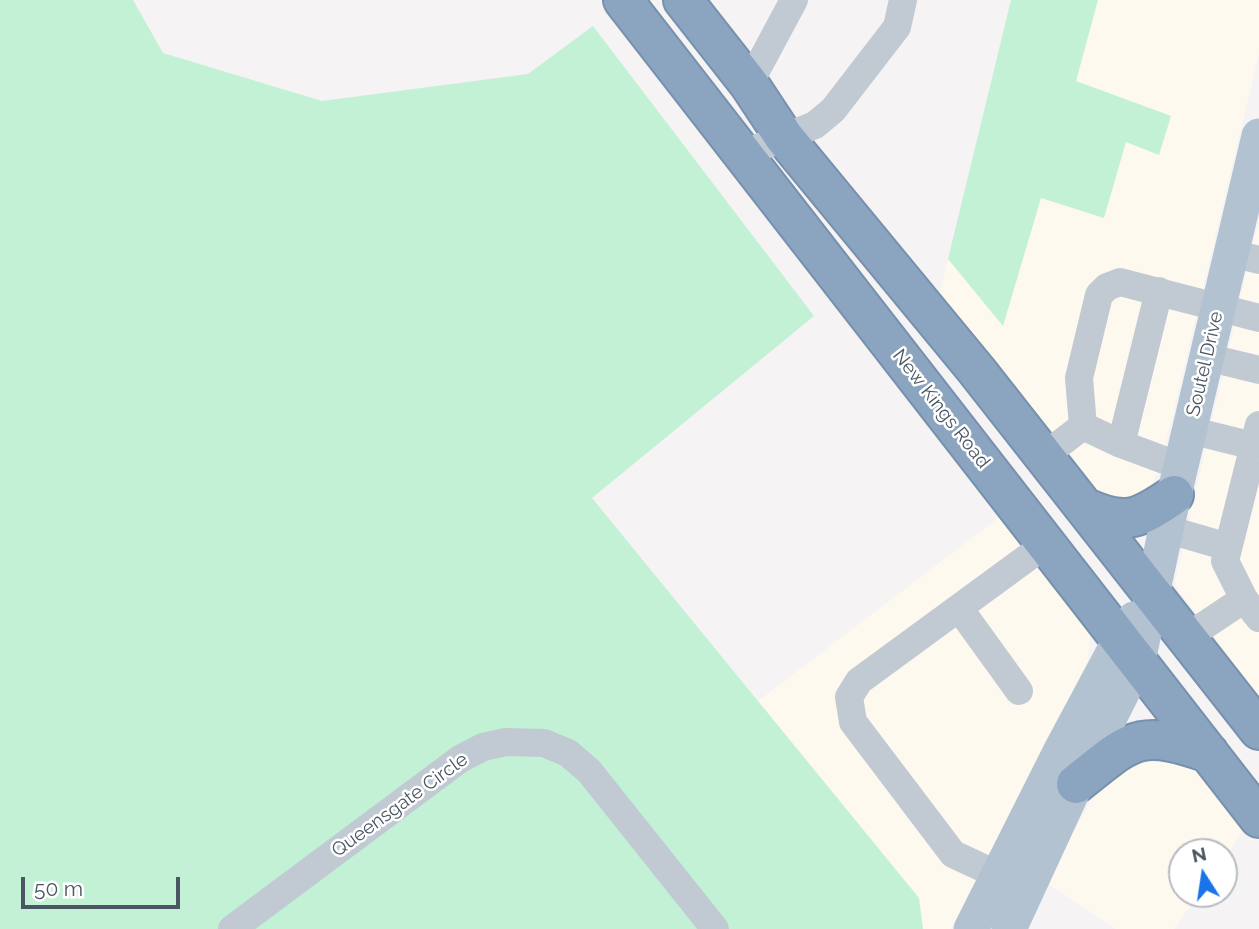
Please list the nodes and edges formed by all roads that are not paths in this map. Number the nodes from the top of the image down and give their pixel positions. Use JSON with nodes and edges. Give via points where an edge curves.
{"nodes":[{"id":1,"x":623,"y":0,"type":"edge"},
{"id":2,"x":683,"y":0,"type":"edge"},
{"id":3,"x":794,"y":0,"type":"edge"},
{"id":4,"x":903,"y":0,"type":"edge"},
{"id":5,"x":749,"y":83,"type":"junction"},
{"id":6,"x":1259,"y":136,"type":"edge"},
{"id":7,"x":784,"y":137,"type":"junction"},
{"id":8,"x":743,"y":154,"type":"junction"},
{"id":9,"x":1245,"y":256,"type":"edge"},
{"id":10,"x":1159,"y":290,"type":"junction"},
{"id":11,"x":1218,"y":309,"type":"junction"},
{"id":12,"x":1259,"y":318,"type":"edge"},
{"id":13,"x":1206,"y":357,"type":"junction"},
{"id":14,"x":1259,"y":370,"type":"edge"},
{"id":15,"x":1083,"y":426,"type":"junction"},
{"id":16,"x":1189,"y":430,"type":"junction"},
{"id":17,"x":1256,"y":435,"type":"edge"},
{"id":18,"x":1121,"y":444,"type":"junction"},
{"id":19,"x":1044,"y":456,"type":"junction"},
{"id":20,"x":1173,"y":497,"type":"junction"},
{"id":21,"x":1084,"y":507,"type":"junction"},
{"id":22,"x":1046,"y":544,"type":"junction"},
{"id":23,"x":1228,"y":547,"type":"junction"},
{"id":24,"x":1152,"y":593,"type":"junction"},
{"id":25,"x":959,"y":608,"type":"junction"},
{"id":26,"x":1251,"y":608,"type":"edge"},
{"id":27,"x":1187,"y":638,"type":"junction"},
{"id":28,"x":1129,"y":651,"type":"junction"},
{"id":29,"x":1019,"y":691,"type":"dead end"},
{"id":30,"x":1259,"y":730,"type":"edge"},
{"id":31,"x":1209,"y":753,"type":"junction"},
{"id":32,"x":1076,"y":784,"type":"junction"},
{"id":33,"x":1259,"y":818,"type":"edge"},
{"id":34,"x":998,"y":875,"type":"junction"},
{"id":35,"x":232,"y":929,"type":"edge"},
{"id":36,"x":715,"y":929,"type":"edge"},
{"id":37,"x":971,"y":929,"type":"edge"},
{"id":38,"x":1009,"y":929,"type":"edge"}],
"edges":[{"from":1,"to":8,"type":"highway","name":"New Kings Road"},
{"from":2,"to":5,"type":"highway"},
{"from":3,"to":5,"type":"street"},
{"from":4,"to":7,"type":"street","via":[[897,27],[833,110],[816,125]]},
{"from":5,"to":7,"type":"highway"},
{"from":6,"to":9,"type":"main road","name":"Soutel Drive"},
{"from":7,"to":8,"type":"street"},
{"from":7,"to":19,"type":"highway"},
{"from":8,"to":22,"type":"highway","name":"New Kings Road"},
{"from":9,"to":11,"type":"main road","name":"Soutel Drive"},
{"from":10,"to":11,"type":"street"},
{"from":10,"to":15,"type":"street","via":[[1120,282],[1099,295],[1079,378]]},
{"from":10,"to":18,"type":"street"},
{"from":11,"to":12,"type":"street"},
{"from":11,"to":13,"type":"main road","name":"Soutel Drive"},
{"from":13,"to":14,"type":"street"},
{"from":13,"to":16,"type":"main road","name":"Soutel Drive"},
{"from":15,"to":18,"type":"street"},
{"from":15,"to":19,"type":"street"},
{"from":16,"to":17,"type":"street"},
{"from":16,"to":20,"type":"main road","name":"Soutel Drive"},
{"from":17,"to":23,"type":"street"},
{"from":18,"to":20,"type":"street"},
{"from":19,"to":21,"type":"highway"},
{"from":20,"to":21,"type":"highway","via":[[1149,512],[1125,519]]},
{"from":20,"to":23,"type":"street"},
{"from":20,"to":24,"type":"main road","name":"Soutel Drive"},
{"from":21,"to":24,"type":"highway"},
{"from":22,"to":25,"type":"street"},
{"from":22,"to":28,"type":"highway","name":"New Kings Road"},
{"from":23,"to":26,"type":"street","via":[[1225,561]]},
{"from":24,"to":27,"type":"highway"},
{"from":24,"to":28,"type":"main road","name":"Soutel Drive"},
{"from":25,"to":29,"type":"street"},
{"from":25,"to":34,"type":"street","via":[[859,681],[849,697],[853,722],[953,854]]},
{"from":26,"to":27,"type":"street"},
{"from":27,"to":30,"type":"highway"},
{"from":28,"to":31,"type":"highway","name":"New Kings Road"},
{"from":28,"to":32,"type":"main road","name":"Soutel Drive"},
{"from":28,"to":34,"type":"main road","name":"Soutel Drive","via":[[1060,752]]},
{"from":31,"to":32,"type":"highway","via":[[1151,738],[1125,745]]},
{"from":31,"to":33,"type":"highway","name":"New Kings Road"},
{"from":32,"to":38,"type":"main road","name":"Soutel Drive"},
{"from":34,"to":37,"type":"main road","name":"Soutel Drive"},
{"from":35,"to":36,"type":"street","name":"Queensgate Circle","via":[[460,760],[483,747],[506,742],[544,743],[568,753],[589,771]]}]}
